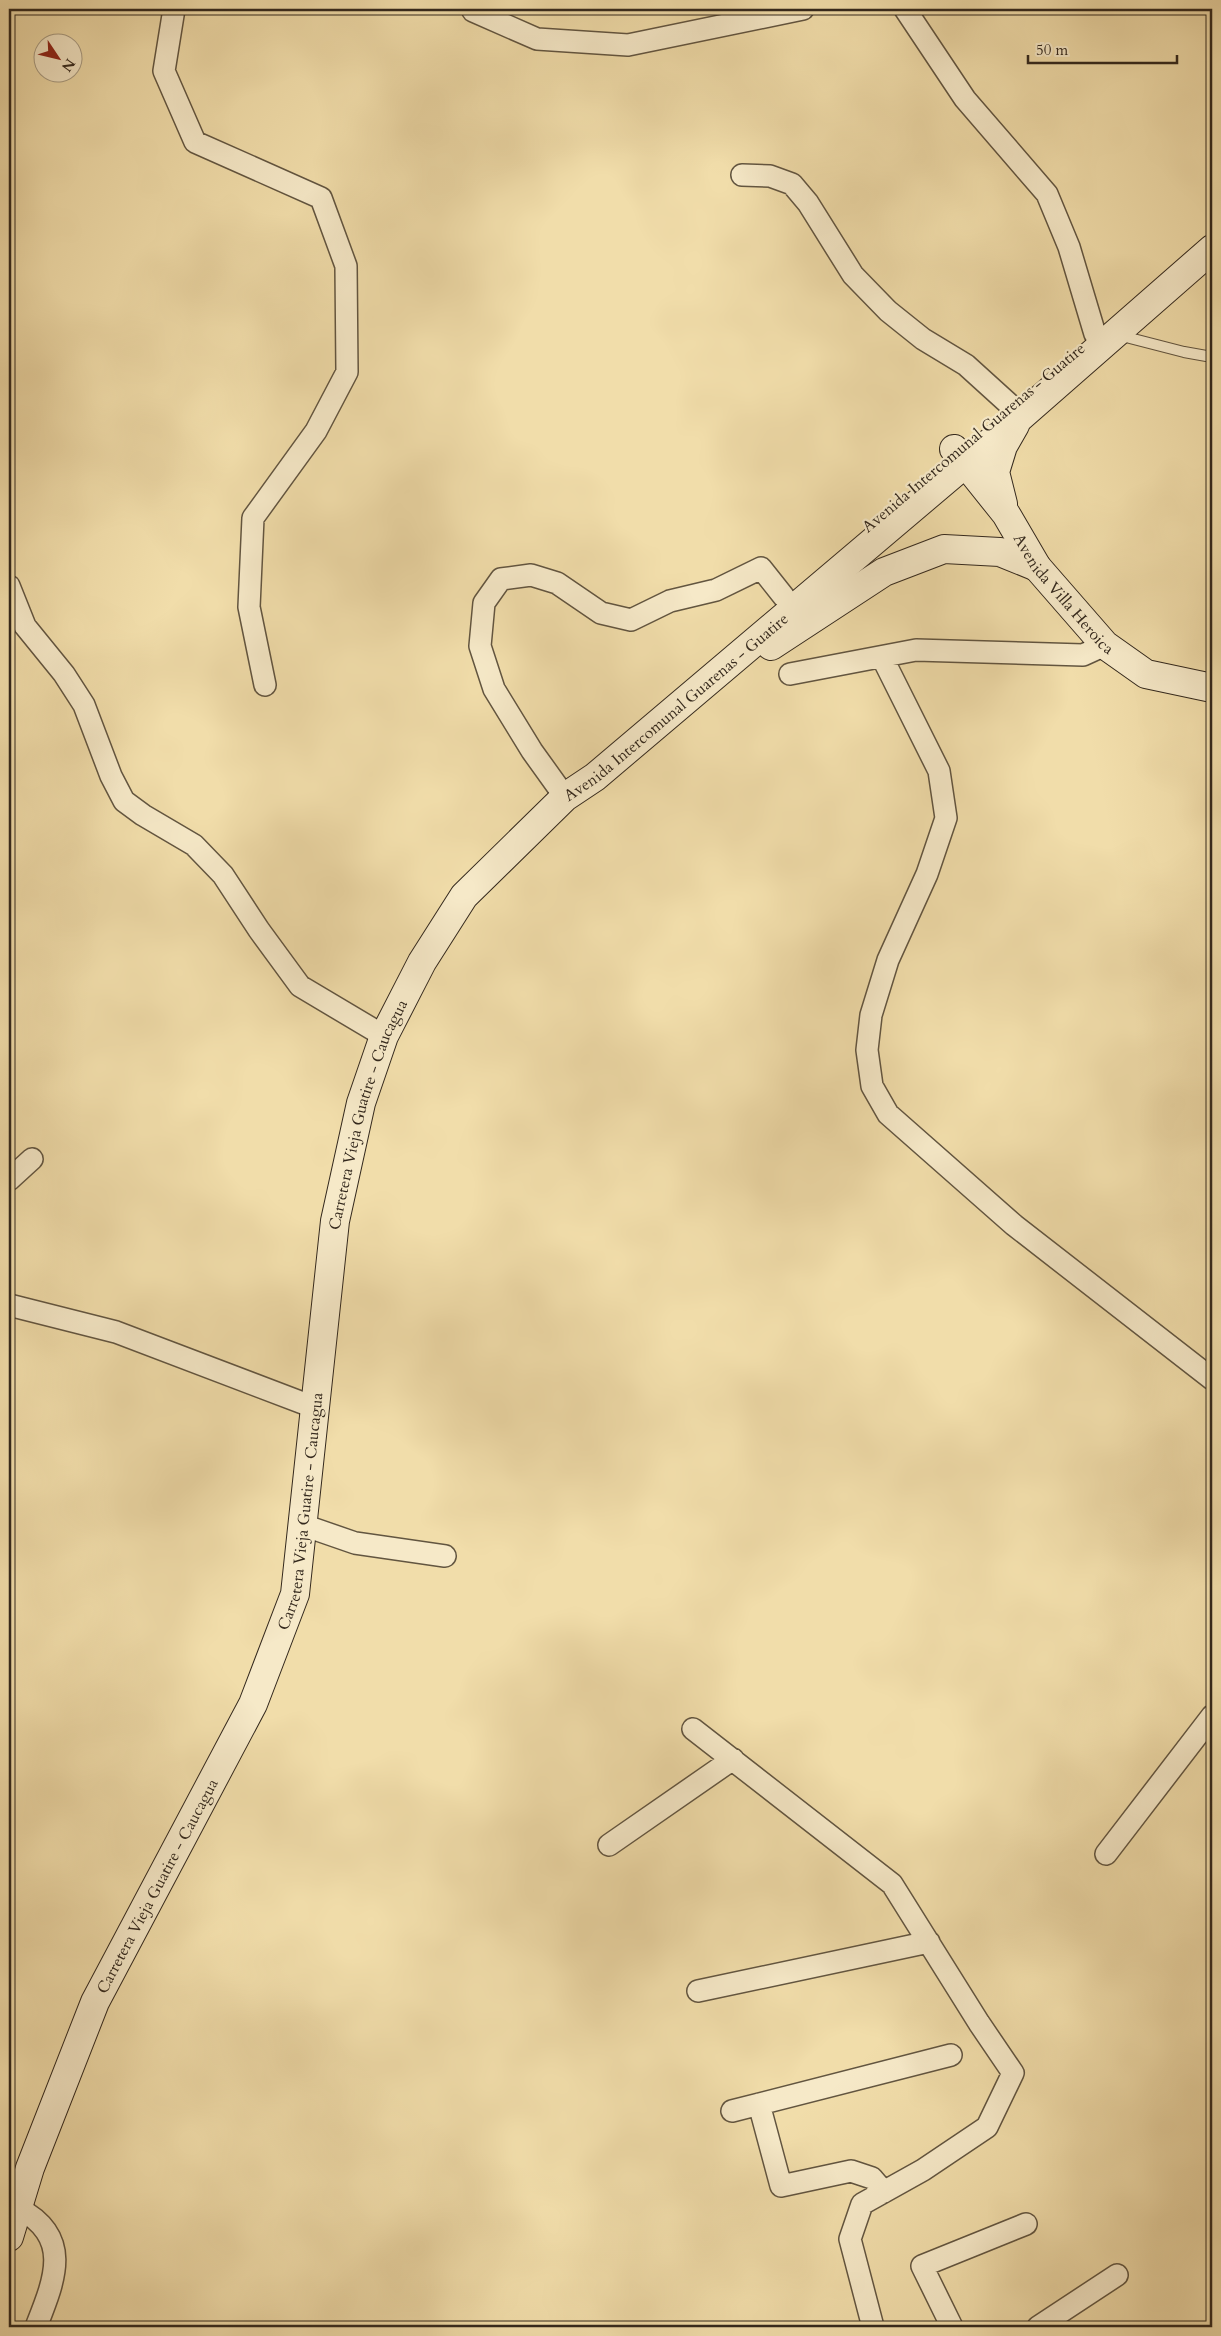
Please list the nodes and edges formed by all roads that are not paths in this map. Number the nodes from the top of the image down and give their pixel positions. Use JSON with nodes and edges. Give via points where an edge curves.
{"nodes":[{"id":1,"x":174,"y":9,"type":"edge"},
{"id":2,"x":472,"y":9,"type":"edge"},
{"id":3,"x":803,"y":9,"type":"edge"},
{"id":4,"x":905,"y":9,"type":"edge"},
{"id":5,"x":742,"y":175,"type":"dead end"},
{"id":6,"x":1212,"y":232,"type":"edge"},
{"id":7,"x":1212,"y":249,"type":"edge"},
{"id":8,"x":1105,"y":334,"type":"junction"},
{"id":9,"x":1212,"y":357,"type":"edge"},
{"id":10,"x":1014,"y":411,"type":"junction"},
{"id":11,"x":961,"y":455,"type":"junction"},
{"id":12,"x":1006,"y":514,"type":"junction"},
{"id":13,"x":1037,"y":567,"type":"junction"},
{"id":14,"x":9,"y":586,"type":"edge"},
{"id":15,"x":784,"y":598,"type":"junction"},
{"id":16,"x":1105,"y":645,"type":"junction"},
{"id":17,"x":882,"y":657,"type":"junction"},
{"id":18,"x":790,"y":674,"type":"dead end"},
{"id":19,"x":265,"y":685,"type":"dead end"},
{"id":20,"x":1212,"y":688,"type":"edge"},
{"id":21,"x":671,"y":711,"type":"junction"},
{"id":22,"x":565,"y":797,"type":"junction"},
{"id":23,"x":384,"y":1036,"type":"junction"},
{"id":24,"x":32,"y":1159,"type":"dead end"},
{"id":25,"x":9,"y":1180,"type":"edge"},
{"id":26,"x":9,"y":1305,"type":"edge"},
{"id":27,"x":1212,"y":1380,"type":"edge"},
{"id":28,"x":316,"y":1408,"type":"junction"},
{"id":29,"x":303,"y":1525,"type":"junction"},
{"id":30,"x":445,"y":1556,"type":"dead end"},
{"id":31,"x":1212,"y":1716,"type":"edge"},
{"id":32,"x":693,"y":1729,"type":"dead end"},
{"id":33,"x":733,"y":1759,"type":"junction"},
{"id":34,"x":609,"y":1845,"type":"dead end"},
{"id":35,"x":1106,"y":1854,"type":"dead end"},
{"id":36,"x":929,"y":1942,"type":"junction"},
{"id":37,"x":698,"y":1991,"type":"dead end"},
{"id":38,"x":952,"y":2055,"type":"dead end"},
{"id":39,"x":759,"y":2104,"type":"junction"},
{"id":40,"x":732,"y":2111,"type":"dead end"},
{"id":41,"x":884,"y":2192,"type":"junction"},
{"id":42,"x":18,"y":2208,"type":"junction"},
{"id":43,"x":1026,"y":2224,"type":"dead end"},
{"id":44,"x":9,"y":2236,"type":"edge"},
{"id":45,"x":1117,"y":2275,"type":"dead end"},
{"id":46,"x":36,"y":2327,"type":"edge"},
{"id":47,"x":873,"y":2327,"type":"edge"},
{"id":48,"x":952,"y":2327,"type":"edge"},
{"id":49,"x":1038,"y":2327,"type":"edge"}],
"edges":[{"from":1,"to":19,"type":"street","via":[[164,71],[195,142],[321,198],[346,266],[346,372],[316,431],[253,518],[250,608]]},
{"from":2,"to":3,"type":"street","via":[[537,39],[628,45]]},
{"from":4,"to":8,"type":"street","via":[[965,99],[1047,194]]},
{"from":5,"to":10,"type":"street","via":[[770,176],[792,184],[808,203],[853,275],[888,311],[923,340],[966,366]]},
{"from":6,"to":8,"type":"main road","name":"Avenida Intercomunal Guarenas - Guatire"},
{"from":7,"to":8,"type":"main road","name":"Avenida Intercomunal Guarenas - Guatire"},
{"from":8,"to":9,"type":"lane"},
{"from":8,"to":10,"type":"main road","name":"Avenida Intercomunal Guarenas - Guatire"},
{"from":10,"to":11,"type":"main road","name":"Avenida Intercomunal Guarenas - Guatire"},
{"from":10,"to":12,"type":"main road","via":[[995,472]]},
{"from":11,"to":12,"type":"main road","name":"Avenida Villa Heroica"},
{"from":11,"to":15,"type":"main road","name":"Avenida Intercomunal Guarenas - Guatire"},
{"from":11,"to":21,"type":"main road","name":"Avenida Intercomunal Guarenas - Guatire"},
{"from":12,"to":13,"type":"main road","name":"Avenida Villa Heroica"},
{"from":13,"to":16,"type":"main road","name":"Avenida Villa Heroica"},
{"from":13,"to":21,"type":"main road","via":[[1000,552],[944,549],[884,572]]},
{"from":14,"to":23,"type":"street","via":[[25,626],[64,674],[84,706],[124,801],[194,845],[224,875],[300,986]]},
{"from":15,"to":22,"type":"main road","name":"Avenida Intercomunal Guarenas - Guatire","via":[[589,757]]},
{"from":15,"to":22,"type":"street","via":[[761,568],[716,590],[670,601],[631,620],[601,613],[557,583],[531,575],[501,579],[484,603],[480,646],[494,689]]},
{"from":16,"to":17,"type":"street","via":[[1083,655],[916,650]]},
{"from":16,"to":20,"type":"main road","name":"Avenida Villa Heroica","via":[[1146,674]]},
{"from":17,"to":18,"type":"street"},
{"from":17,"to":27,"type":"street","via":[[939,771],[946,818],[927,874],[888,960],[871,1015],[867,1050],[872,1086],[888,1114],[1014,1225]]},
{"from":21,"to":22,"type":"main road","name":"Avenida Intercomunal Guarenas - Guatire","via":[[595,776]]},
{"from":22,"to":23,"type":"main road","name":"Carretera Vieja Guatire - Caucagua","via":[[464,896],[422,962]]},
{"from":23,"to":28,"type":"main road","name":"Carretera Vieja Guatire - Caucagua","via":[[361,1104],[335,1221]]},
{"from":24,"to":25,"type":"street"},
{"from":26,"to":28,"type":"street","via":[[116,1332]]},
{"from":28,"to":29,"type":"main road","name":"Carretera Vieja Guatire - Caucagua"},
{"from":29,"to":30,"type":"street","via":[[355,1543]]},
{"from":29,"to":42,"type":"main road","name":"Carretera Vieja Guatire - Caucagua","via":[[295,1594],[253,1704],[95,2002],[30,2168]]},
{"from":31,"to":35,"type":"street"},
{"from":32,"to":33,"type":"street"},
{"from":33,"to":34,"type":"street"},
{"from":33,"to":36,"type":"street","via":[[892,1884]]},
{"from":36,"to":37,"type":"street"},
{"from":36,"to":41,"type":"street","via":[[1013,2072],[987,2127]]},
{"from":38,"to":39,"type":"street"},
{"from":39,"to":40,"type":"street"},
{"from":39,"to":41,"type":"street","via":[[781,2186],[851,2171],[872,2178]]},
{"from":41,"to":47,"type":"street","via":[[862,2204],[850,2239]]},
{"from":42,"to":44,"type":"main road","name":"Carretera Vieja Guatire - Caucagua"},
{"from":42,"to":46,"type":"street","via":[[33,2216],[51,2236],[55,2261],[49,2294]]},
{"from":43,"to":48,"type":"street","via":[[922,2266]]},
{"from":45,"to":49,"type":"street"}]}
